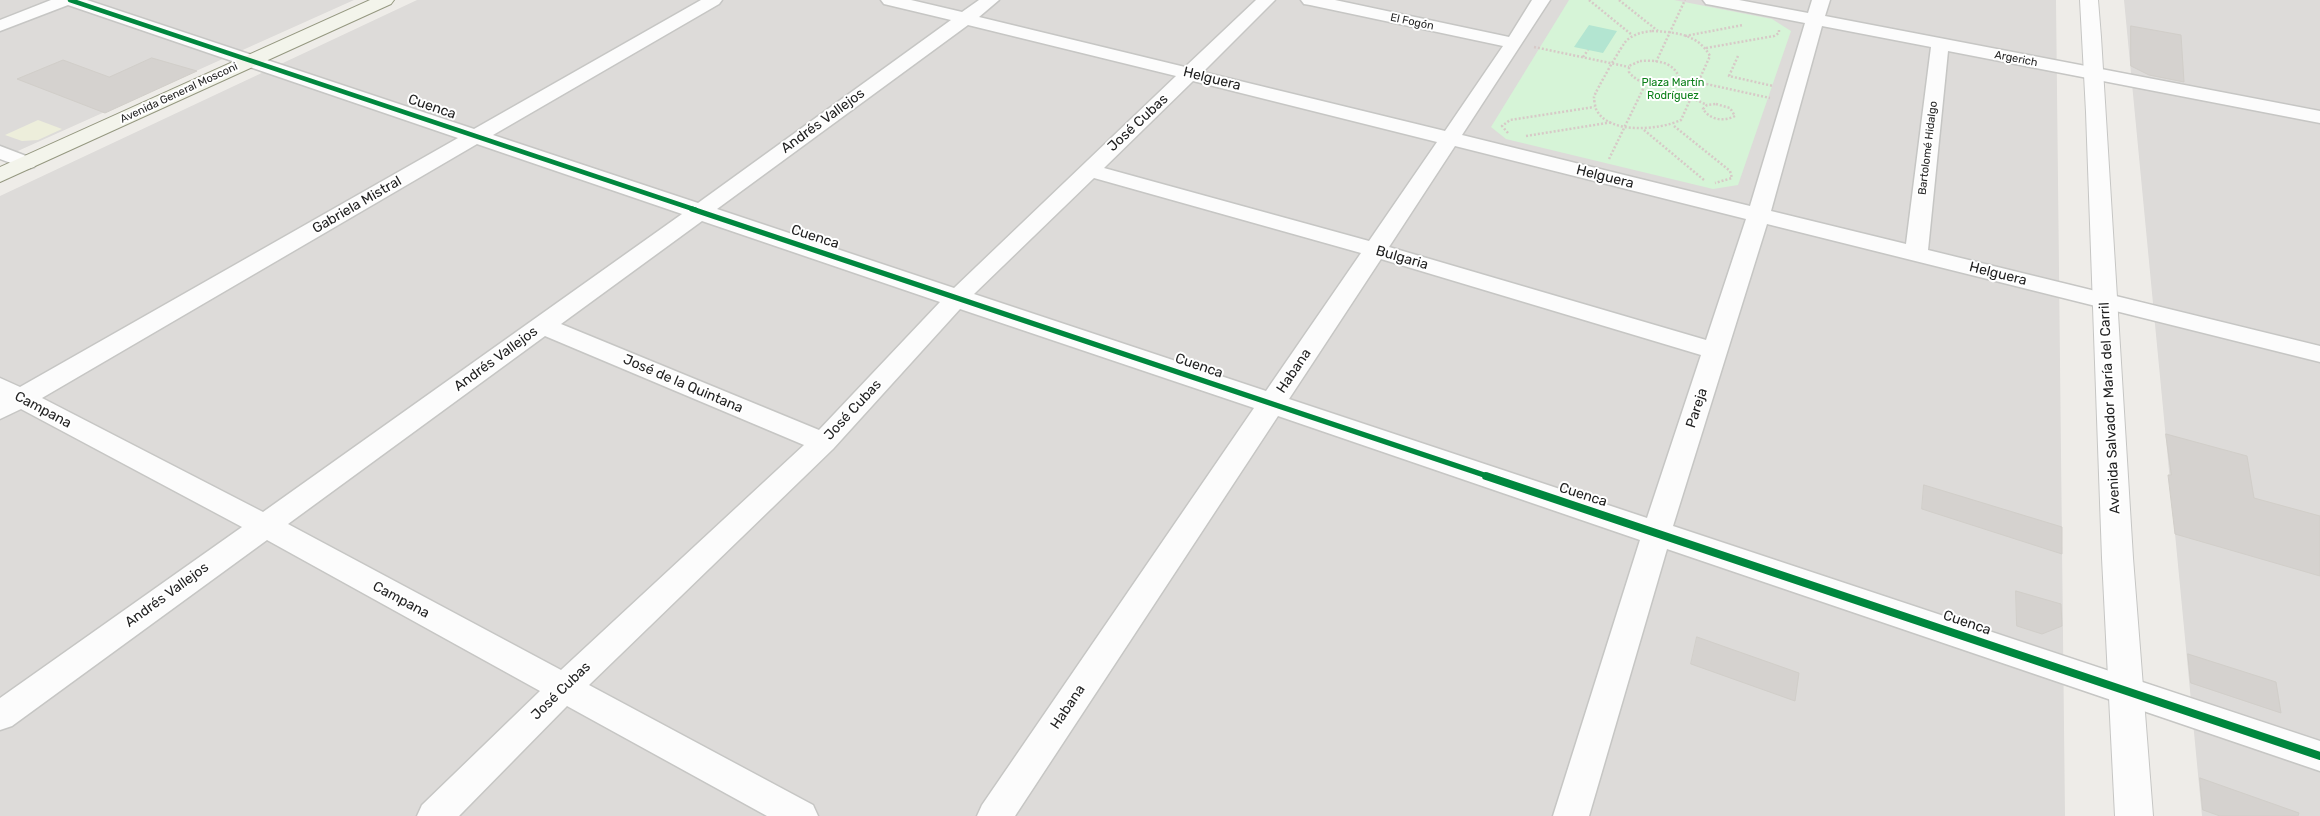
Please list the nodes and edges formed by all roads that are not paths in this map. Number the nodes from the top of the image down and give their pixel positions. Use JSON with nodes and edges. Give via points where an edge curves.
{"nodes":[{"id":1,"x":66,"y":0,"type":"edge"},
{"id":2,"x":70,"y":0,"type":"edge"},
{"id":3,"x":385,"y":0,"type":"edge"},
{"id":4,"x":713,"y":0,"type":"edge"},
{"id":5,"x":890,"y":0,"type":"edge"},
{"id":6,"x":990,"y":0,"type":"edge"},
{"id":7,"x":1266,"y":0,"type":"edge"},
{"id":8,"x":1310,"y":0,"type":"edge"},
{"id":9,"x":1541,"y":0,"type":"edge"},
{"id":10,"x":1712,"y":0,"type":"edge"},
{"id":11,"x":2089,"y":0,"type":"edge"},
{"id":12,"x":1818,"y":10,"type":"edge"},
{"id":13,"x":964,"y":19,"type":"junction"},
{"id":14,"x":0,"y":26,"type":"edge"},
{"id":15,"x":1514,"y":43,"type":"junction"},
{"id":16,"x":1940,"y":44,"type":"junction"},
{"id":17,"x":252,"y":60,"type":"junction"},
{"id":18,"x":1191,"y":74,"type":"junction"},
{"id":19,"x":2096,"y":75,"type":"junction"},
{"id":20,"x":2320,"y":117,"type":"edge"},
{"id":21,"x":478,"y":136,"type":"junction"},
{"id":22,"x":1450,"y":138,"type":"junction"},
{"id":23,"x":0,"y":152,"type":"edge"},
{"id":24,"x":27,"y":163,"type":"junction"},
{"id":25,"x":1088,"y":170,"type":"junction"},
{"id":26,"x":0,"y":175,"type":"edge"},
{"id":27,"x":698,"y":212,"type":"junction"},
{"id":28,"x":1759,"y":214,"type":"junction"},
{"id":29,"x":1375,"y":250,"type":"junction"},
{"id":30,"x":1916,"y":253,"type":"junction"},
{"id":31,"x":958,"y":298,"type":"junction"},
{"id":32,"x":2104,"y":300,"type":"junction"},
{"id":33,"x":543,"y":326,"type":"junction"},
{"id":34,"x":1716,"y":351,"type":"junction"},
{"id":35,"x":2320,"y":354,"type":"edge"},
{"id":36,"x":7,"y":398,"type":"edge"},
{"id":37,"x":1272,"y":404,"type":"junction"},
{"id":38,"x":823,"y":442,"type":"junction"},
{"id":39,"x":264,"y":526,"type":"junction"},
{"id":40,"x":1657,"y":532,"type":"junction"},
{"id":41,"x":564,"y":688,"type":"junction"},
{"id":42,"x":2124,"y":690,"type":"junction"},
{"id":43,"x":0,"y":716,"type":"edge"},
{"id":44,"x":2320,"y":756,"type":"edge"},
{"id":45,"x":435,"y":816,"type":"edge"},
{"id":46,"x":800,"y":816,"type":"edge"},
{"id":47,"x":996,"y":816,"type":"edge"},
{"id":48,"x":1571,"y":816,"type":"edge"},
{"id":49,"x":2134,"y":816,"type":"edge"}],
"edges":[{"from":1,"to":14,"type":"street"},
{"from":2,"to":17,"type":"street","name":"Cuenca"},
{"from":3,"to":17,"type":"main road","name":"Avenida General Mosconi"},
{"from":4,"to":21,"type":"street","name":"Gabriela Mistral"},
{"from":5,"to":13,"type":"street","name":"Helguera"},
{"from":6,"to":13,"type":"street","name":"Andrés Vallejos"},
{"from":7,"to":18,"type":"street","name":"José Cubas"},
{"from":8,"to":15,"type":"street","name":"El Fogón"},
{"from":9,"to":15,"type":"street","name":"Habana"},
{"from":10,"to":12,"type":"street","name":"Argerich"},
{"from":11,"to":19,"type":"street","name":"Avenida Salvador María del Carril"},
{"from":12,"to":16,"type":"street","name":"Argerich"},
{"from":12,"to":28,"type":"street","name":"Pareja"},
{"from":13,"to":18,"type":"street","name":"Helguera"},
{"from":13,"to":27,"type":"street","name":"Andrés Vallejos"},
{"from":15,"to":22,"type":"street","name":"Habana"},
{"from":16,"to":19,"type":"street","name":"Argerich"},
{"from":16,"to":30,"type":"street","name":"Bartolomé Hidalgo"},
{"from":17,"to":21,"type":"street","name":"Cuenca"},
{"from":17,"to":24,"type":"main road","name":"Avenida General Mosconi"},
{"from":18,"to":22,"type":"street","name":"Helguera"},
{"from":18,"to":25,"type":"street","name":"José Cubas"},
{"from":19,"to":20,"type":"street","name":"Argerich"},
{"from":19,"to":32,"type":"street","name":"Avenida Salvador María del Carril"},
{"from":21,"to":27,"type":"street","name":"Cuenca"},
{"from":21,"to":36,"type":"street","name":"Gabriela Mistral"},
{"from":22,"to":28,"type":"street","name":"Helguera"},
{"from":22,"to":29,"type":"street","name":"Habana"},
{"from":23,"to":24,"type":"street"},
{"from":24,"to":26,"type":"main road","name":"Avenida General Mosconi"},
{"from":25,"to":29,"type":"street","name":"Bulgaria"},
{"from":25,"to":31,"type":"street","name":"José Cubas"},
{"from":27,"to":31,"type":"street","name":"Cuenca"},
{"from":27,"to":33,"type":"street","name":"Andrés Vallejos"},
{"from":28,"to":30,"type":"street","name":"Helguera"},
{"from":28,"to":34,"type":"street","name":"Pareja"},
{"from":29,"to":34,"type":"street","name":"Bulgaria"},
{"from":29,"to":37,"type":"street","name":"Habana"},
{"from":30,"to":32,"type":"street","name":"Helguera"},
{"from":31,"to":37,"type":"street","name":"Cuenca"},
{"from":31,"to":38,"type":"street","name":"José Cubas"},
{"from":32,"to":35,"type":"street","name":"Helguera"},
{"from":32,"to":42,"type":"street","name":"Avenida Salvador María del Carril"},
{"from":33,"to":38,"type":"street","name":"José de la Quintana"},
{"from":33,"to":39,"type":"street","name":"Andrés Vallejos"},
{"from":34,"to":40,"type":"street","name":"Pareja"},
{"from":36,"to":39,"type":"street","name":"Campana"},
{"from":37,"to":40,"type":"street","name":"Cuenca"},
{"from":37,"to":47,"type":"street","name":"Habana"},
{"from":38,"to":41,"type":"street","name":"José Cubas"},
{"from":39,"to":41,"type":"street","name":"Campana"},
{"from":39,"to":43,"type":"street","name":"Andrés Vallejos"},
{"from":40,"to":42,"type":"street","name":"Cuenca"},
{"from":40,"to":48,"type":"street","name":"Pareja"},
{"from":41,"to":45,"type":"street","name":"José Cubas"},
{"from":41,"to":46,"type":"street","name":"Campana"},
{"from":42,"to":44,"type":"street","name":"Cuenca"},
{"from":42,"to":49,"type":"street","name":"Avenida Salvador María del Carril"}]}
